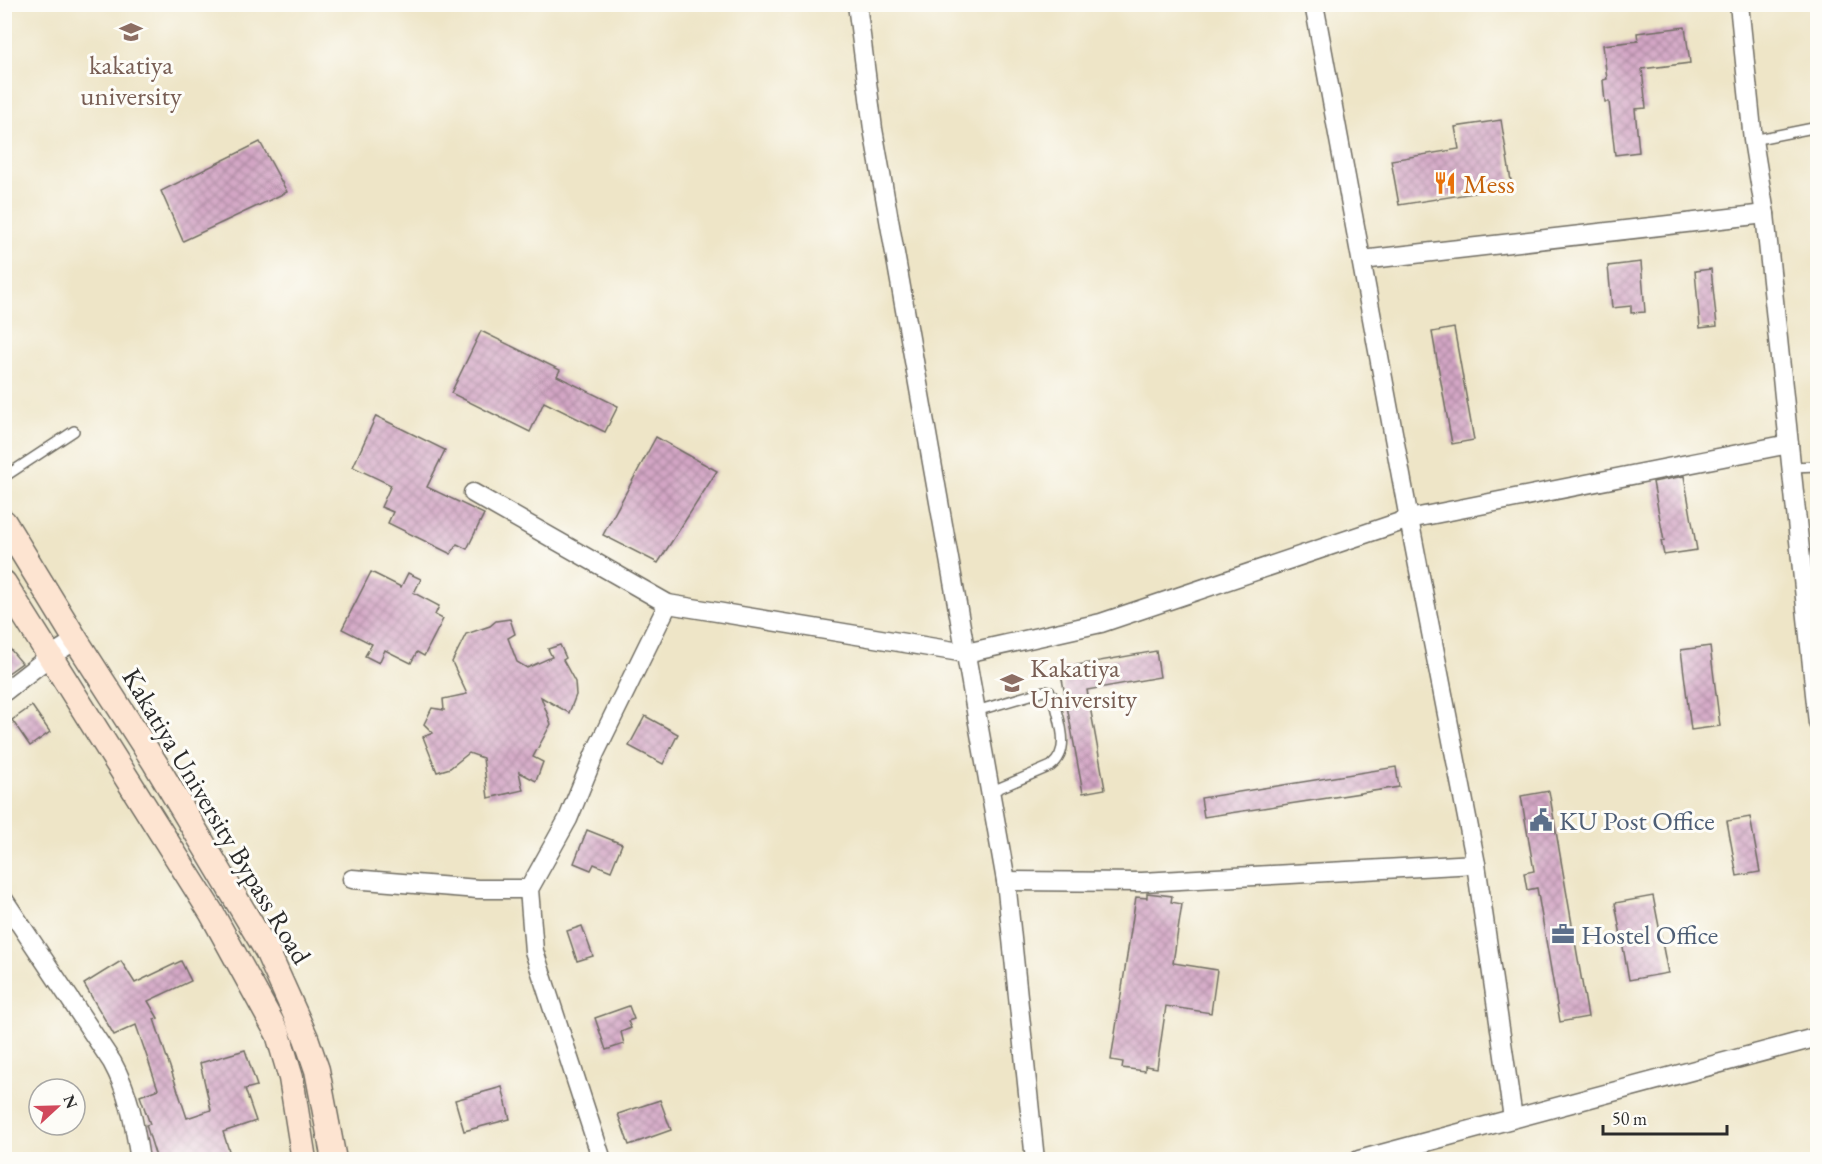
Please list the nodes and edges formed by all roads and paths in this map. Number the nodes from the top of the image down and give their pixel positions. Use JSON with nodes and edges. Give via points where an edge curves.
{"nodes":[{"id":1,"x":857,"y":4,"type":"edge"},
{"id":2,"x":1314,"y":4,"type":"edge"},
{"id":3,"x":1739,"y":4,"type":"edge"},
{"id":4,"x":1818,"y":127,"type":"edge"},
{"id":5,"x":1753,"y":140,"type":"junction"},
{"id":6,"x":1766,"y":214,"type":"junction"},
{"id":7,"x":1362,"y":260,"type":"junction"},
{"id":8,"x":74,"y":431,"type":"dead end"},
{"id":9,"x":1789,"y":444,"type":"junction"},
{"id":10,"x":1818,"y":466,"type":"edge"},
{"id":11,"x":1792,"y":467,"type":"junction"},
{"id":12,"x":4,"y":477,"type":"edge"},
{"id":13,"x":473,"y":493,"type":"dead end"},
{"id":14,"x":1410,"y":519,"type":"junction"},
{"id":15,"x":4,"y":522,"type":"edge"},
{"id":16,"x":4,"y":583,"type":"edge"},
{"id":17,"x":668,"y":604,"type":"junction"},
{"id":18,"x":76,"y":640,"type":"junction"},
{"id":19,"x":966,"y":653,"type":"junction"},
{"id":20,"x":49,"y":657,"type":"junction"},
{"id":21,"x":4,"y":692,"type":"edge"},
{"id":22,"x":976,"y":711,"type":"junction"},
{"id":23,"x":1818,"y":723,"type":"edge"},
{"id":24,"x":990,"y":792,"type":"junction"},
{"id":25,"x":1476,"y":864,"type":"junction"},
{"id":26,"x":352,"y":879,"type":"dead end"},
{"id":27,"x":1006,"y":881,"type":"junction"},
{"id":28,"x":528,"y":889,"type":"junction"},
{"id":29,"x":4,"y":900,"type":"edge"},
{"id":30,"x":1818,"y":1037,"type":"edge"},
{"id":31,"x":1513,"y":1118,"type":"junction"},
{"id":32,"x":140,"y":1160,"type":"edge"},
{"id":33,"x":304,"y":1160,"type":"edge"},
{"id":34,"x":334,"y":1160,"type":"edge"},
{"id":35,"x":602,"y":1160,"type":"edge"},
{"id":36,"x":1035,"y":1160,"type":"edge"},
{"id":37,"x":1359,"y":1160,"type":"edge"}],
"edges":[{"from":1,"to":19,"type":"street","via":[[873,129]]},
{"from":2,"to":7,"type":"street"},
{"from":3,"to":5,"type":"street"},
{"from":4,"to":5,"type":"lane"},
{"from":5,"to":6,"type":"street"},
{"from":6,"to":7,"type":"street"},
{"from":6,"to":9,"type":"street"},
{"from":7,"to":14,"type":"street"},
{"from":8,"to":12,"type":"lane"},
{"from":9,"to":11,"type":"street"},
{"from":9,"to":14,"type":"street"},
{"from":10,"to":11,"type":"lane"},
{"from":11,"to":23,"type":"street"},
{"from":13,"to":17,"type":"street"},
{"from":14,"to":19,"type":"street","via":[[1101,623]]},
{"from":14,"to":25,"type":"street"},
{"from":15,"to":18,"type":"main road","name":"Kakatiya University Bypass Road"},
{"from":16,"to":20,"type":"main road","name":"Kakatiya University Bypass Road"},
{"from":17,"to":19,"type":"street"},
{"from":17,"to":28,"type":"street","via":[[595,753],[568,819]]},
{"from":18,"to":20,"type":"street"},
{"from":18,"to":34,"type":"main road","name":"Kakatiya University Bypass Road","via":[[267,951],[317,1070]]},
{"from":19,"to":22,"type":"street"},
{"from":20,"to":21,"type":"street"},
{"from":20,"to":33,"type":"main road","name":"Kakatiya University Bypass Road","via":[[211,912],[278,1034],[291,1078]]},
{"from":22,"to":24,"type":"street"},
{"from":22,"to":24,"type":"lane","via":[[1050,692],[1064,744],[1060,760],[1051,766]]},
{"from":24,"to":27,"type":"street"},
{"from":25,"to":27,"type":"street","via":[[1142,882]]},
{"from":25,"to":31,"type":"street"},
{"from":26,"to":28,"type":"street","via":[[478,890]]},
{"from":27,"to":36,"type":"street"},
{"from":28,"to":35,"type":"street","via":[[534,951]]},
{"from":29,"to":32,"type":"street","via":[[122,1081]]},
{"from":30,"to":31,"type":"street"},
{"from":31,"to":37,"type":"street"}]}
